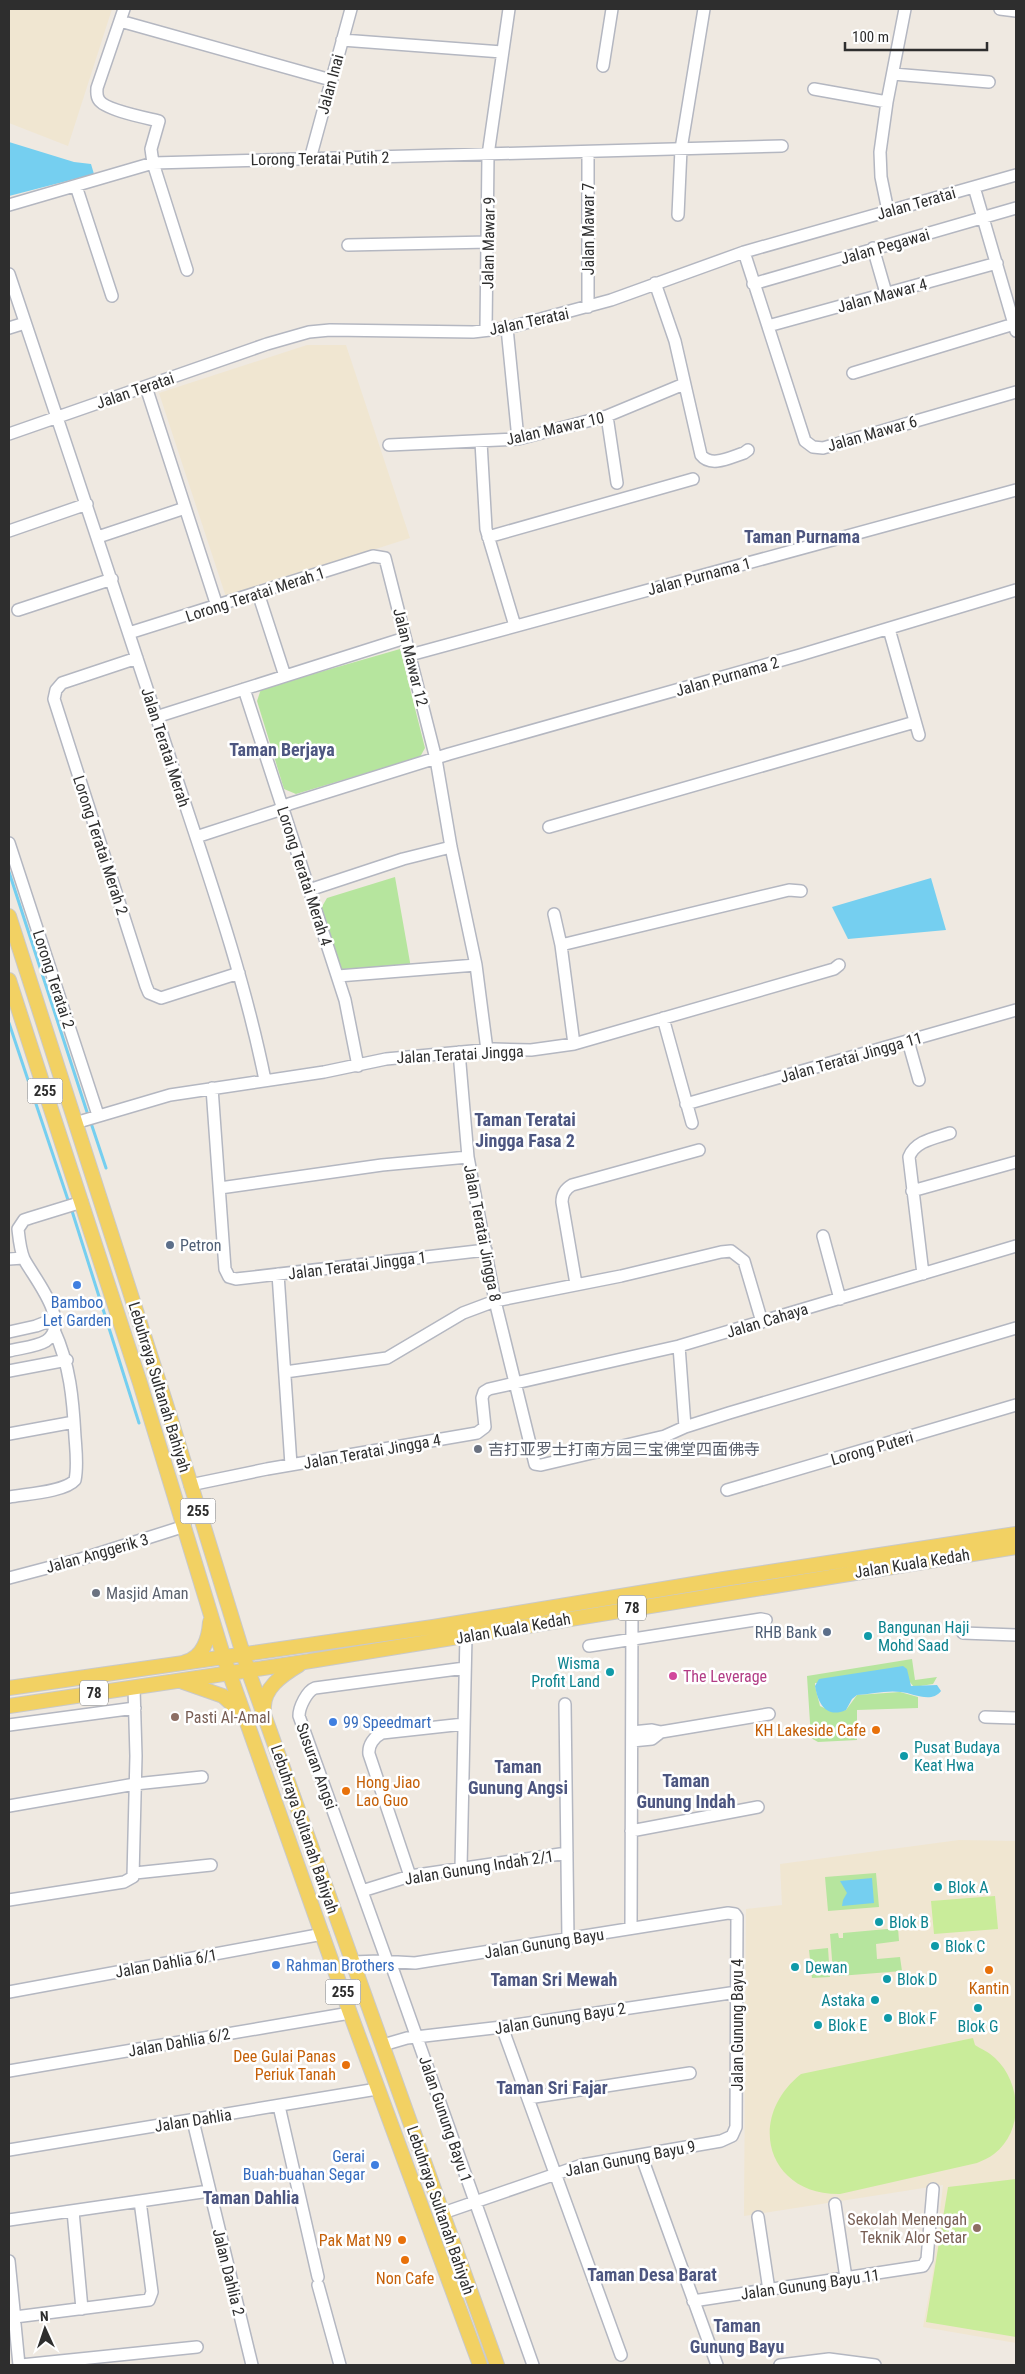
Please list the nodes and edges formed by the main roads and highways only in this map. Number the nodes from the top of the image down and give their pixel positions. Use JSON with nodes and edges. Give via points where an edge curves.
{"nodes":[{"id":1,"x":9,"y":916,"type":"edge"},
{"id":2,"x":9,"y":980,"type":"edge"},
{"id":3,"x":98,"y":1197,"type":"junction"},
{"id":4,"x":115,"y":1309,"type":"junction"},
{"id":5,"x":139,"y":1319,"type":"junction"},
{"id":6,"x":140,"y":1383,"type":"junction"},
{"id":7,"x":1016,"y":1534,"type":"edge"},
{"id":8,"x":1016,"y":1547,"type":"edge"},
{"id":9,"x":208,"y":1607,"type":"junction"},
{"id":10,"x":231,"y":1617,"type":"junction"},
{"id":11,"x":489,"y":1625,"type":"junction"},
{"id":12,"x":266,"y":1653,"type":"junction"},
{"id":13,"x":244,"y":1655,"type":"junction"},
{"id":14,"x":224,"y":1658,"type":"junction"},
{"id":15,"x":304,"y":1662,"type":"junction"},
{"id":16,"x":175,"y":1665,"type":"junction"},
{"id":17,"x":248,"y":1670,"type":"junction"},
{"id":18,"x":229,"y":1673,"type":"junction"},
{"id":19,"x":180,"y":1681,"type":"junction"},
{"id":20,"x":9,"y":1688,"type":"edge"},
{"id":21,"x":9,"y":1706,"type":"edge"},
{"id":22,"x":264,"y":1714,"type":"junction"},
{"id":23,"x":245,"y":1716,"type":"junction"},
{"id":24,"x":480,"y":2365,"type":"edge"},
{"id":25,"x":496,"y":2365,"type":"edge"}],
"edges":[{"from":1,"to":3,"type":"main road","name":"Lebuhraya Sultanah Bahiyah","number":"255"},
{"from":2,"to":4,"type":"main road","name":"Lebuhraya Sultanah Bahiyah","number":"255"},
{"from":3,"to":4,"type":"main road","via":[[103,1231],[124,1298],[123,1305]]},
{"from":3,"to":5,"type":"main road","name":"Lebuhraya Sultanah Bahiyah","number":"255"},
{"from":4,"to":6,"type":"main road","name":"Lebuhraya Sultanah Bahiyah","number":"255"},
{"from":5,"to":6,"type":"main road","via":[[129,1325]]},
{"from":5,"to":10,"type":"main road","name":"Lebuhraya Sultanah Bahiyah","number":"255"},
{"from":6,"to":9,"type":"main road","name":"Lebuhraya Sultanah Bahiyah","number":"255"},
{"from":7,"to":11,"type":"main road","name":"Jalan Kuala Kedah","number":"78","via":[[742,1576]]},
{"from":8,"to":11,"type":"main road","name":"Jalan Kuala Kedah","number":"78","via":[[632,1608]]},
{"from":9,"to":14,"type":"main road","name":"Lebuhraya Sultanah Bahiyah","number":"255"},
{"from":9,"to":16,"type":"main road","via":[[209,1637],[202,1651],[190,1661]]},
{"from":10,"to":12,"type":"main road","via":[[236,1629]]},
{"from":10,"to":13,"type":"main road","name":"Lebuhraya Sultanah Bahiyah","number":"255"},
{"from":11,"to":12,"type":"main road","name":"Jalan Kuala Kedah","number":"78"},
{"from":11,"to":15,"type":"main road","name":"Jalan Kuala Kedah","number":"78","via":[[466,1636]]},
{"from":12,"to":13,"type":"main road","name":"Jalan Kuala Kedah","number":"78"},
{"from":13,"to":14,"type":"main road","name":"Jalan Kuala Kedah","number":"78"},
{"from":13,"to":17,"type":"main road","name":"Lebuhraya Sultanah Bahiyah","number":"255"},
{"from":14,"to":16,"type":"main road","name":"Jalan Kuala Kedah","number":"78"},
{"from":14,"to":18,"type":"main road","name":"Lebuhraya Sultanah Bahiyah","number":"255"},
{"from":15,"to":17,"type":"main road","name":"Jalan Kuala Kedah","number":"78"},
{"from":15,"to":22,"type":"main road","via":[[269,1689],[263,1702]]},
{"from":16,"to":20,"type":"main road","name":"Jalan Kuala Kedah","number":"78"},
{"from":17,"to":18,"type":"main road","name":"Jalan Kuala Kedah","number":"78"},
{"from":17,"to":22,"type":"main road","name":"Lebuhraya Sultanah Bahiyah","number":"255"},
{"from":18,"to":19,"type":"main road","name":"Jalan Kuala Kedah","number":"78"},
{"from":18,"to":23,"type":"main road","name":"Lebuhraya Sultanah Bahiyah","number":"255"},
{"from":19,"to":21,"type":"main road","name":"Jalan Kuala Kedah","number":"78"},
{"from":19,"to":23,"type":"main road","via":[[223,1696]]},
{"from":22,"to":25,"type":"main road","name":"Lebuhraya Sultanah Bahiyah","number":"255"},
{"from":23,"to":24,"type":"main road","name":"Lebuhraya Sultanah Bahiyah","number":"255","via":[[377,2089]]}]}
